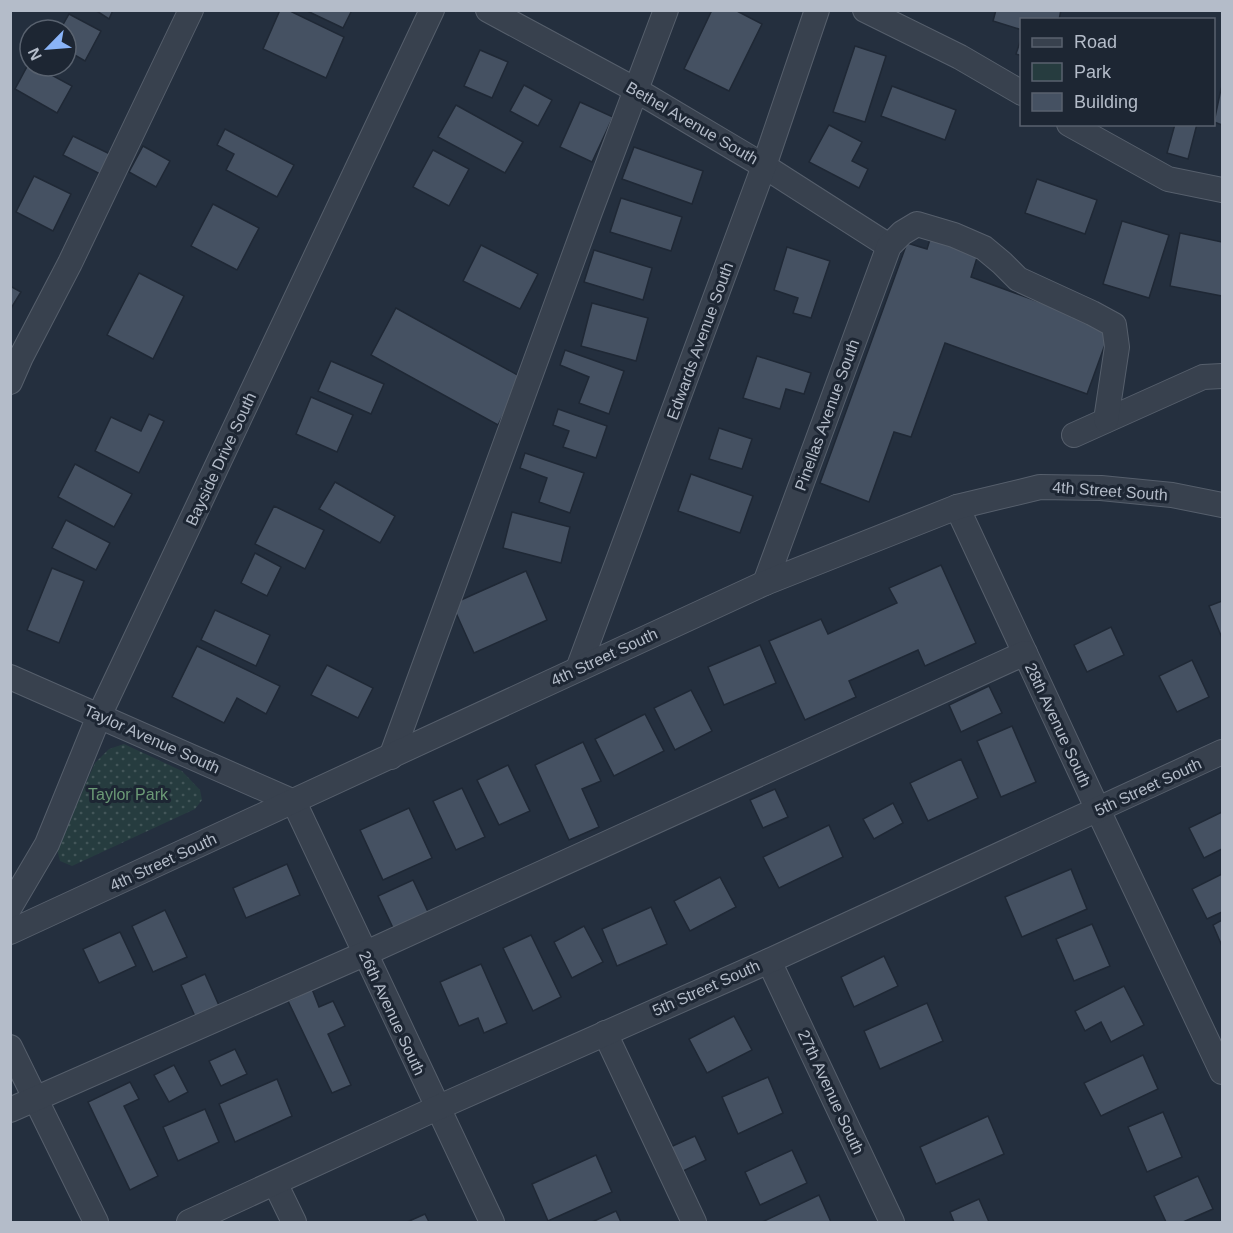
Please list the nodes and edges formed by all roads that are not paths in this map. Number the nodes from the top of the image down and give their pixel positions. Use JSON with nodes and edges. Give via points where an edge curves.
{"nodes":[{"id":1,"x":191,"y":10,"type":"edge"},
{"id":2,"x":432,"y":10,"type":"edge"},
{"id":3,"x":488,"y":10,"type":"edge"},
{"id":4,"x":666,"y":10,"type":"edge"},
{"id":5,"x":817,"y":10,"type":"edge"},
{"id":6,"x":865,"y":10,"type":"edge"},
{"id":7,"x":636,"y":90,"type":"junction"},
{"id":8,"x":1020,"y":92,"type":"edge"},
{"id":9,"x":1073,"y":126,"type":"edge"},
{"id":10,"x":764,"y":166,"type":"junction"},
{"id":11,"x":1222,"y":190,"type":"edge"},
{"id":12,"x":889,"y":246,"type":"junction"},
{"id":13,"x":1222,"y":376,"type":"edge"},
{"id":14,"x":10,"y":382,"type":"edge"},
{"id":15,"x":1106,"y":420,"type":"junction"},
{"id":16,"x":1074,"y":435,"type":"dead end"},
{"id":17,"x":1222,"y":505,"type":"edge"},
{"id":18,"x":957,"y":507,"type":"junction"},
{"id":19,"x":765,"y":583,"type":"junction"},
{"id":20,"x":1025,"y":653,"type":"junction"},
{"id":21,"x":578,"y":669,"type":"junction"},
{"id":22,"x":10,"y":677,"type":"edge"},
{"id":23,"x":99,"y":716,"type":"junction"},
{"id":24,"x":1222,"y":753,"type":"edge"},
{"id":25,"x":391,"y":757,"type":"junction"},
{"id":26,"x":294,"y":802,"type":"junction"},
{"id":27,"x":1098,"y":810,"type":"junction"},
{"id":28,"x":10,"y":908,"type":"edge"},
{"id":29,"x":10,"y":932,"type":"edge"},
{"id":30,"x":364,"y":954,"type":"junction"},
{"id":31,"x":769,"y":961,"type":"junction"},
{"id":32,"x":605,"y":1033,"type":"junction"},
{"id":33,"x":10,"y":1047,"type":"edge"},
{"id":34,"x":1222,"y":1072,"type":"edge"},
{"id":35,"x":36,"y":1098,"type":"junction"},
{"id":36,"x":437,"y":1108,"type":"junction"},
{"id":37,"x":10,"y":1110,"type":"edge"},
{"id":38,"x":275,"y":1183,"type":"junction"},
{"id":39,"x":96,"y":1222,"type":"edge"},
{"id":40,"x":189,"y":1222,"type":"edge"},
{"id":41,"x":294,"y":1222,"type":"edge"},
{"id":42,"x":492,"y":1222,"type":"edge"},
{"id":43,"x":694,"y":1222,"type":"edge"},
{"id":44,"x":892,"y":1222,"type":"edge"}],
"edges":[{"from":1,"to":14,"type":"street"},
{"from":2,"to":23,"type":"street","name":"Bayside Drive South"},
{"from":3,"to":7,"type":"street","name":"Bethel Avenue South"},
{"from":4,"to":7,"type":"street"},
{"from":5,"to":10,"type":"street","name":"Edwards Avenue South"},
{"from":6,"to":8,"type":"street"},
{"from":7,"to":10,"type":"street","name":"Bethel Avenue South"},
{"from":7,"to":25,"type":"street"},
{"from":9,"to":11,"type":"street","via":[[1168,179]]},
{"from":10,"to":12,"type":"street","name":"Bethel Avenue South"},
{"from":10,"to":21,"type":"street","name":"Edwards Avenue South"},
{"from":12,"to":15,"type":"street","via":[[917,224],[954,235],[984,248],[1018,279],[1114,325],[1117,347]]},
{"from":12,"to":19,"type":"street","name":"Pinellas Avenue South"},
{"from":13,"to":15,"type":"street","via":[[1203,377]]},
{"from":15,"to":16,"type":"street"},
{"from":17,"to":18,"type":"street","name":"4th Street South","via":[[1172,495],[1040,487]]},
{"from":18,"to":19,"type":"street","name":"4th Street South"},
{"from":18,"to":20,"type":"street","name":"28th Avenue South"},
{"from":19,"to":21,"type":"street","name":"4th Street South"},
{"from":20,"to":27,"type":"street","name":"28th Avenue South"},
{"from":20,"to":30,"type":"street"},
{"from":21,"to":25,"type":"street","name":"4th Street South"},
{"from":22,"to":23,"type":"street","name":"Taylor Avenue South"},
{"from":23,"to":26,"type":"street","name":"Taylor Avenue South"},
{"from":23,"to":28,"type":"street","name":"Bayside Drive South","via":[[47,843]]},
{"from":24,"to":27,"type":"street","name":"5th Street South"},
{"from":25,"to":26,"type":"street","name":"4th Street South"},
{"from":26,"to":29,"type":"street","name":"4th Street South"},
{"from":26,"to":30,"type":"street","name":"26th Avenue South"},
{"from":27,"to":31,"type":"street","name":"5th Street South"},
{"from":27,"to":34,"type":"street","name":"28th Avenue South"},
{"from":30,"to":35,"type":"street"},
{"from":30,"to":36,"type":"street","name":"26th Avenue South"},
{"from":31,"to":32,"type":"street","name":"5th Street South"},
{"from":31,"to":44,"type":"street","name":"27th Avenue South"},
{"from":32,"to":36,"type":"street","name":"5th Street South"},
{"from":32,"to":43,"type":"street"},
{"from":33,"to":35,"type":"street"},
{"from":35,"to":37,"type":"street"},
{"from":35,"to":39,"type":"street"},
{"from":36,"to":38,"type":"street","name":"5th Street South"},
{"from":36,"to":42,"type":"street","name":"26th Avenue South"},
{"from":38,"to":40,"type":"street","name":"5th Street South"},
{"from":38,"to":41,"type":"street"}]}
